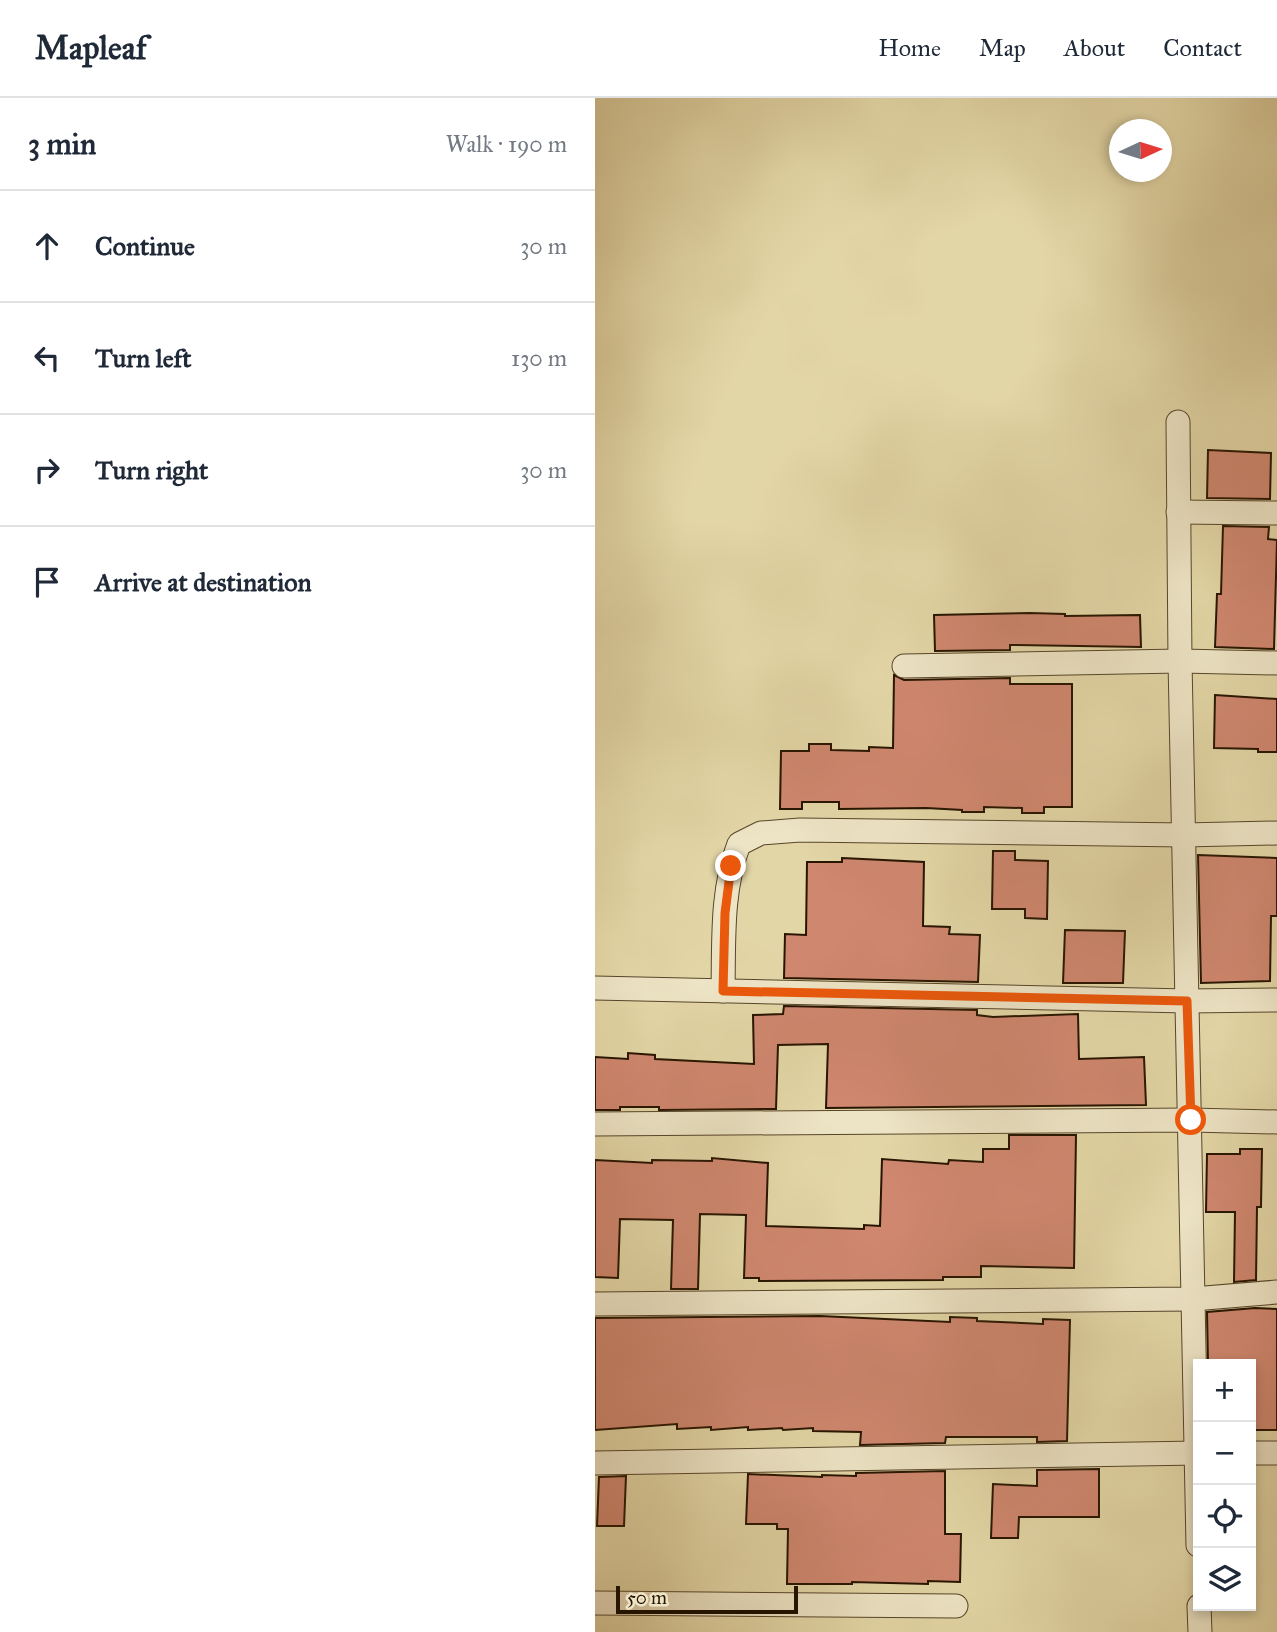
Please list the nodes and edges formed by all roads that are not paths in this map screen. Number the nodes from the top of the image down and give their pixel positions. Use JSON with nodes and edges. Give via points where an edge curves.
{"nodes":[{"id":1,"x":1178,"y":422,"type":"dead end"},
{"id":2,"x":1178,"y":512,"type":"junction"},
{"id":3,"x":1277,"y":513,"type":"edge"},
{"id":4,"x":1180,"y":661,"type":"junction"},
{"id":5,"x":1277,"y":663,"type":"edge"},
{"id":6,"x":904,"y":666,"type":"dead end"},
{"id":7,"x":1277,"y":833,"type":"edge"},
{"id":8,"x":1184,"y":835,"type":"junction"},
{"id":9,"x":595,"y":988,"type":"edge"},
{"id":10,"x":723,"y":991,"type":"junction"},
{"id":11,"x":1277,"y":1000,"type":"edge"},
{"id":12,"x":1187,"y":1001,"type":"junction"},
{"id":13,"x":1191,"y":1120,"type":"junction"},
{"id":14,"x":1277,"y":1122,"type":"edge"},
{"id":15,"x":595,"y":1124,"type":"edge"},
{"id":16,"x":1277,"y":1292,"type":"edge"},
{"id":17,"x":1193,"y":1299,"type":"junction"},
{"id":18,"x":595,"y":1304,"type":"edge"},
{"id":19,"x":1196,"y":1422,"type":"edge"},
{"id":20,"x":1193,"y":1453,"type":"edge"},
{"id":21,"x":1256,"y":1453,"type":"edge"},
{"id":22,"x":1277,"y":1453,"type":"edge"},
{"id":23,"x":595,"y":1463,"type":"edge"},
{"id":24,"x":595,"y":1603,"type":"edge"},
{"id":25,"x":956,"y":1606,"type":"dead end"},
{"id":26,"x":1199,"y":1611,"type":"edge"},
{"id":27,"x":1200,"y":1632,"type":"edge"}],
"edges":[{"from":1,"to":2,"type":"street"},
{"from":2,"to":3,"type":"street"},
{"from":2,"to":4,"type":"street"},
{"from":4,"to":5,"type":"street"},
{"from":4,"to":6,"type":"street"},
{"from":4,"to":8,"type":"street"},
{"from":7,"to":8,"type":"street"},
{"from":8,"to":10,"type":"street","via":[[761,833],[739,844],[731,866]]},
{"from":8,"to":12,"type":"street"},
{"from":9,"to":10,"type":"street"},
{"from":10,"to":12,"type":"street"},
{"from":11,"to":12,"type":"street"},
{"from":12,"to":13,"type":"street"},
{"from":13,"to":14,"type":"street"},
{"from":13,"to":15,"type":"street"},
{"from":13,"to":17,"type":"street"},
{"from":16,"to":17,"type":"street"},
{"from":17,"to":18,"type":"street"},
{"from":17,"to":19,"type":"street"},
{"from":20,"to":23,"type":"street"},
{"from":21,"to":22,"type":"street"},
{"from":24,"to":25,"type":"street"},
{"from":26,"to":27,"type":"street"}]}
